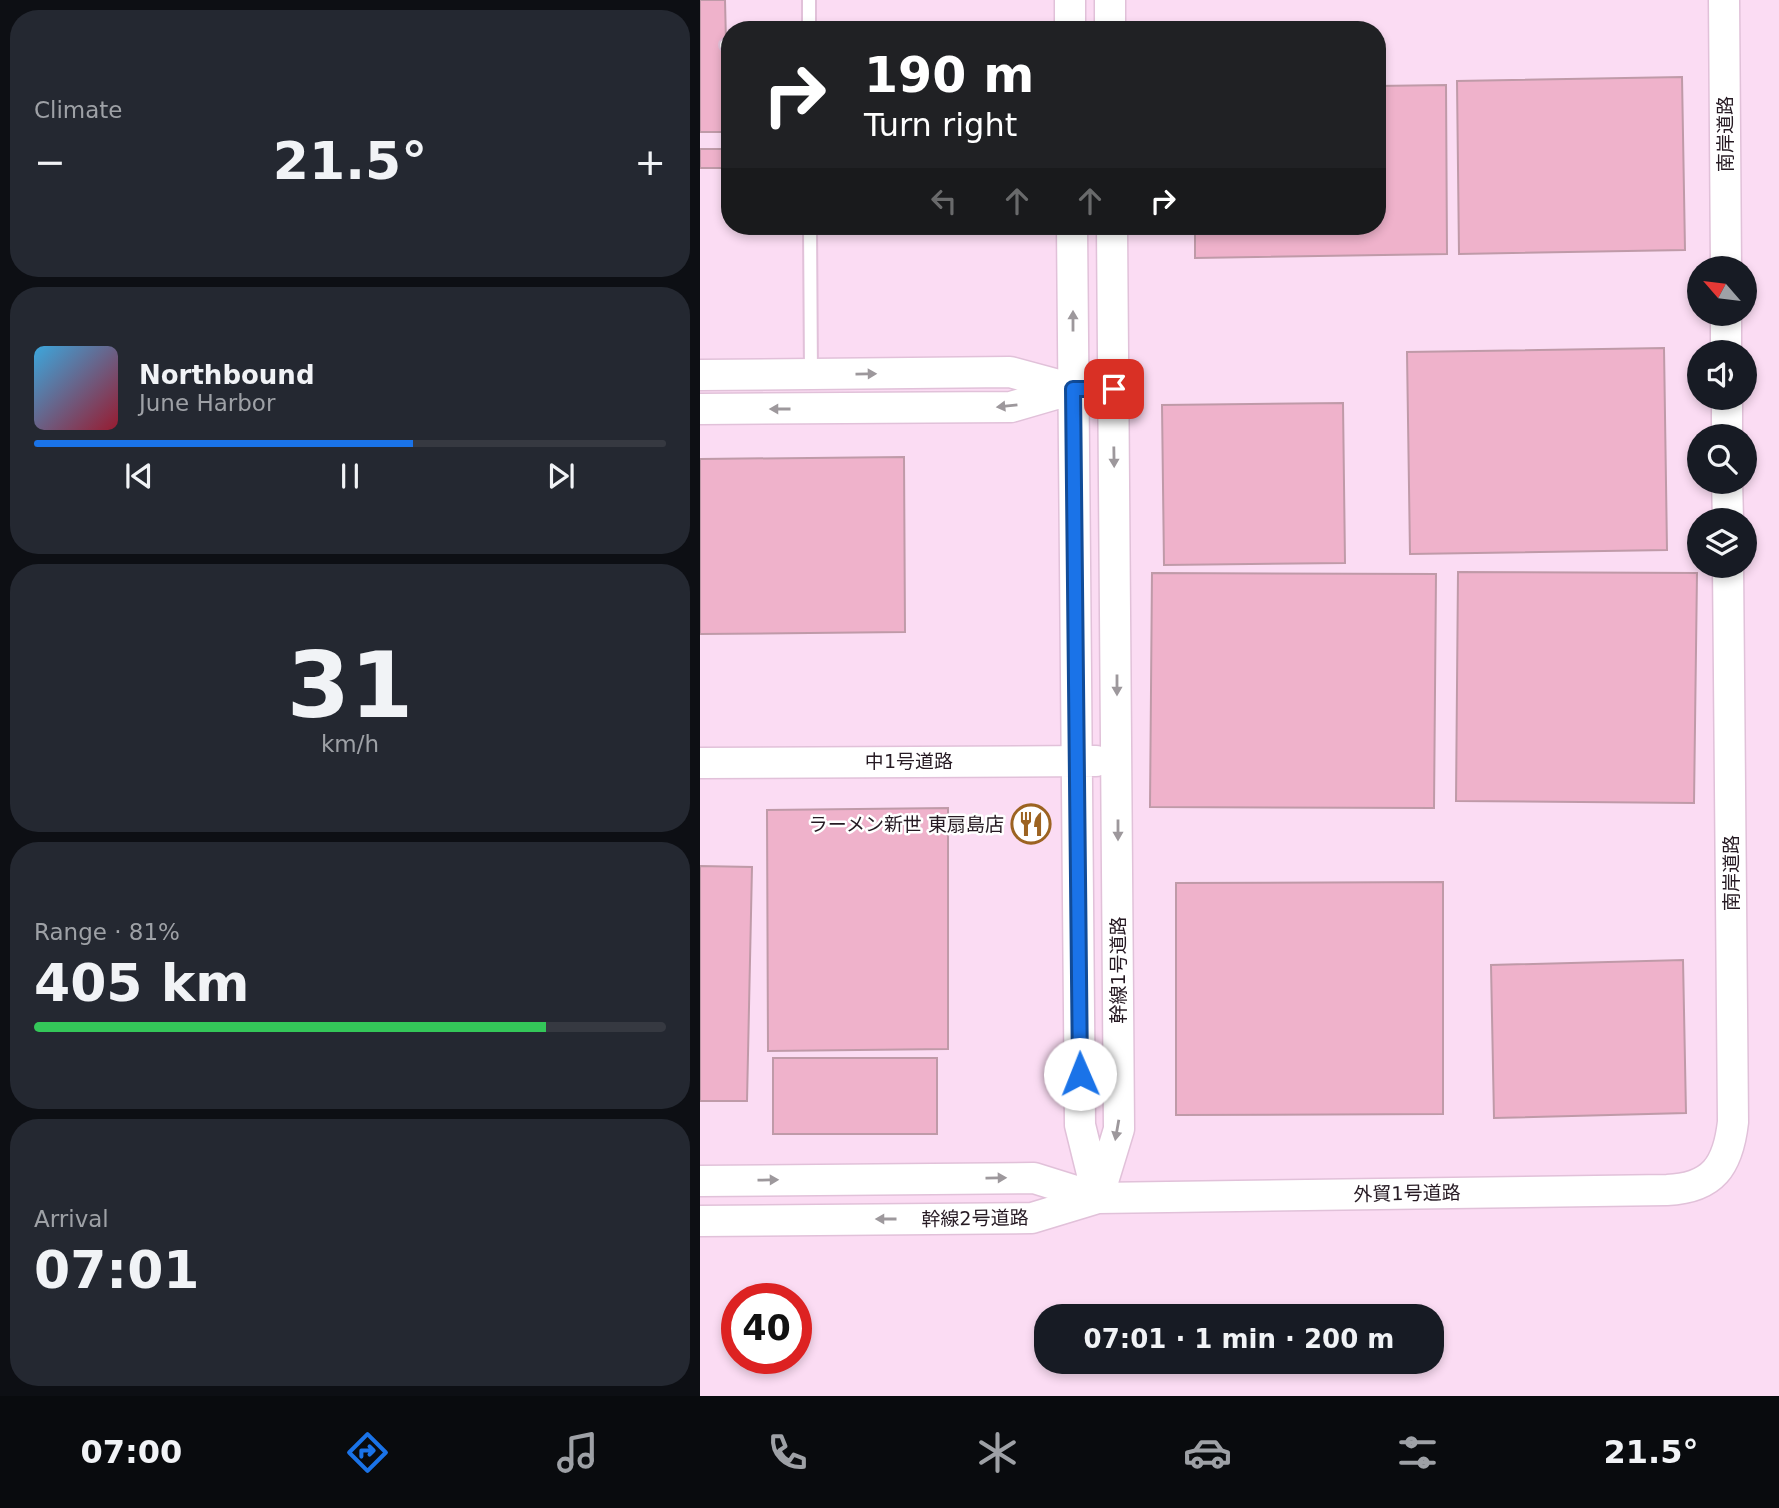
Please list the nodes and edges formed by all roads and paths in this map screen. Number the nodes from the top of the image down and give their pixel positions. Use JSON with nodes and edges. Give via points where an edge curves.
{"nodes":[{"id":1,"x":809,"y":0,"type":"edge"},
{"id":2,"x":1070,"y":0,"type":"edge"},
{"id":3,"x":1110,"y":0,"type":"edge"},
{"id":4,"x":1724,"y":0,"type":"edge"},
{"id":5,"x":809,"y":21,"type":"edge"},
{"id":6,"x":1070,"y":21,"type":"edge"},
{"id":7,"x":1110,"y":21,"type":"edge"},
{"id":8,"x":810,"y":235,"type":"edge"},
{"id":9,"x":1072,"y":235,"type":"edge"},
{"id":10,"x":1112,"y":235,"type":"edge"},
{"id":11,"x":1726,"y":256,"type":"edge"},
{"id":12,"x":700,"y":375,"type":"edge"},
{"id":13,"x":811,"y":375,"type":"junction"},
{"id":14,"x":1073,"y":389,"type":"junction"},
{"id":15,"x":1114,"y":389,"type":"junction"},
{"id":16,"x":700,"y":409,"type":"edge"},
{"id":17,"x":1728,"y":578,"type":"edge"},
{"id":18,"x":1077,"y":761,"type":"junction"},
{"id":19,"x":1117,"y":761,"type":"junction"},
{"id":20,"x":700,"y":763,"type":"edge"},
{"id":21,"x":1713,"y":1176,"type":"joint"},
{"id":22,"x":700,"y":1181,"type":"edge"},
{"id":23,"x":1098,"y":1198,"type":"junction"},
{"id":24,"x":700,"y":1221,"type":"edge"}],
"edges":[{"from":1,"to":5,"type":"lane"},
{"from":2,"to":6,"type":"street"},
{"from":3,"to":7,"type":"street"},
{"from":4,"to":11,"type":"street","name":"南岸道路"},
{"from":8,"to":13,"type":"lane"},
{"from":14,"to":9,"type":"street","name":"幹線1号道路","one_way":true},
{"from":10,"to":15,"type":"street","name":"幹線1号道路"},
{"from":12,"to":13,"type":"street"},
{"from":13,"to":14,"type":"street","one_way":true,"via":[[1010,372]]},
{"from":14,"to":15,"type":"street"},
{"from":14,"to":16,"type":"street","one_way":true,"via":[[1011,407]]},
{"from":14,"to":18,"type":"street","name":"幹線1号道路"},
{"from":15,"to":19,"type":"street","name":"幹線1号道路","one_way":true},
{"from":17,"to":21,"type":"street","name":"南岸道路","via":[[1733,1122],[1728,1154]]},
{"from":18,"to":19,"type":"street","name":"中1号道路"},
{"from":18,"to":20,"type":"street","name":"中1号道路"},
{"from":18,"to":23,"type":"street","name":"幹線1号道路","via":[[1080,1125]]},
{"from":19,"to":23,"type":"street","name":"幹線1号道路","one_way":true,"via":[[1119,1129]]},
{"from":21,"to":23,"type":"street","name":"外貿1号道路","via":[[1694,1187],[1667,1190]]},
{"from":22,"to":23,"type":"street","name":"幹線2号道路","one_way":true,"via":[[1034,1178]]},
{"from":23,"to":24,"type":"street","name":"幹線2号道路","one_way":true,"via":[[1032,1218]]}]}
